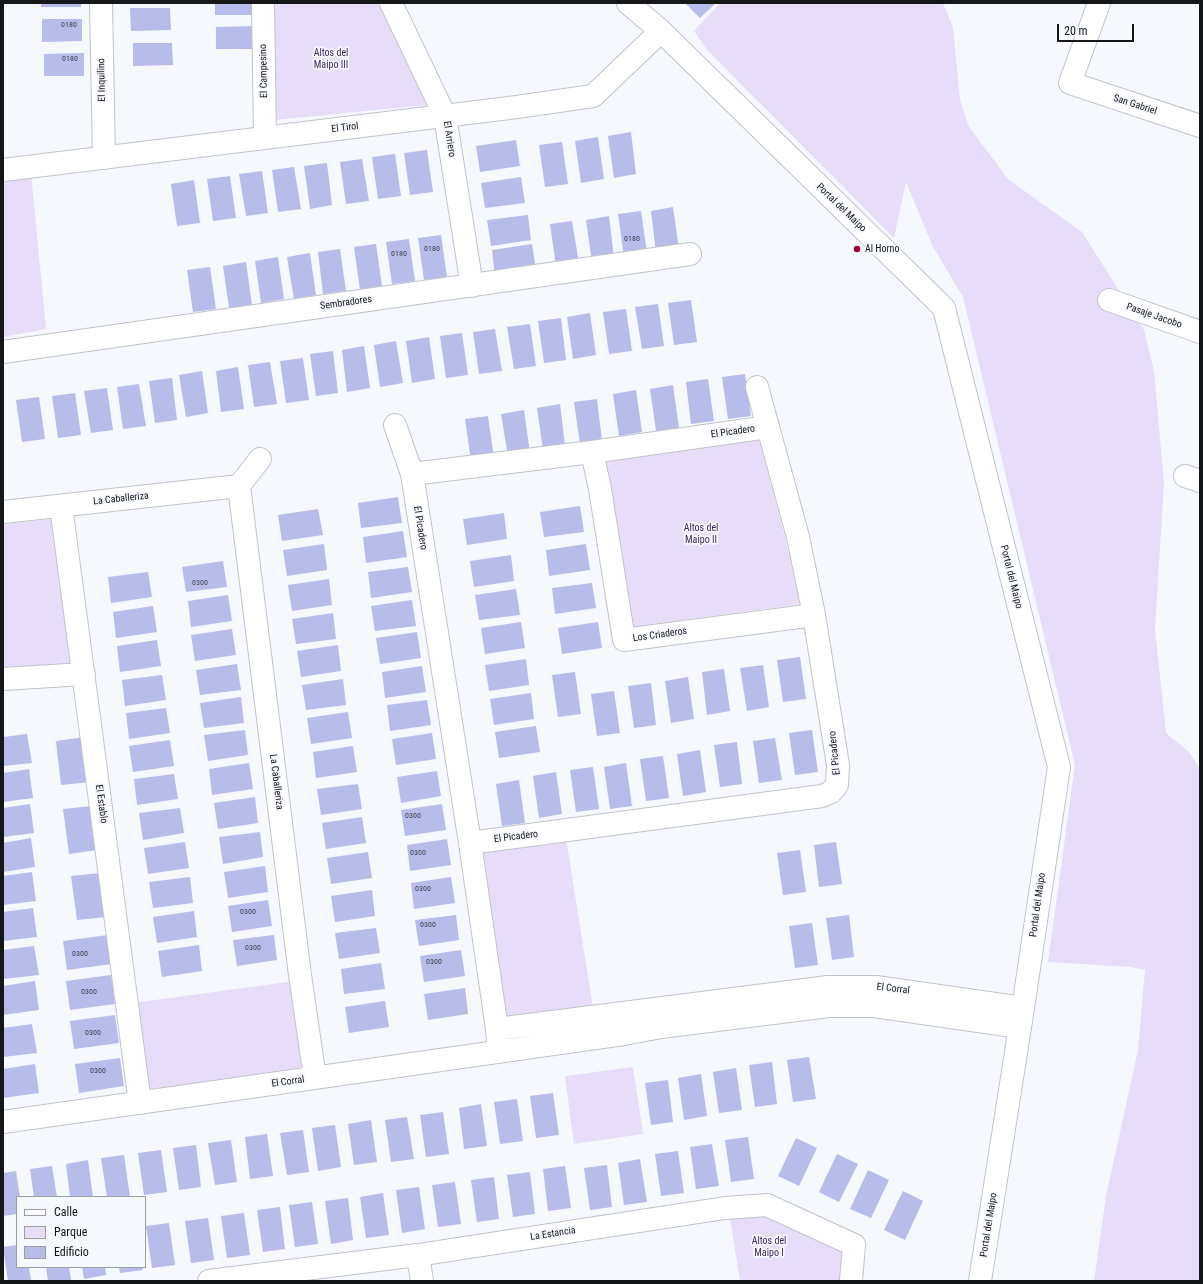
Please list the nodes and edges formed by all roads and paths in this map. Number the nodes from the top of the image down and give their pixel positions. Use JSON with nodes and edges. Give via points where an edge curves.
{"nodes":[{"id":1,"x":101,"y":3,"type":"edge"},
{"id":2,"x":263,"y":3,"type":"edge"},
{"id":3,"x":391,"y":3,"type":"edge"},
{"id":4,"x":628,"y":3,"type":"edge"},
{"id":5,"x":1099,"y":3,"type":"edge"},
{"id":6,"x":661,"y":31,"type":"junction"},
{"id":7,"x":445,"y":116,"type":"junction"},
{"id":8,"x":1200,"y":126,"type":"edge"},
{"id":9,"x":265,"y":138,"type":"junction"},
{"id":10,"x":104,"y":158,"type":"junction"},
{"id":11,"x":3,"y":170,"type":"edge"},
{"id":12,"x":690,"y":254,"type":"dead end"},
{"id":13,"x":472,"y":286,"type":"junction"},
{"id":14,"x":1109,"y":300,"type":"dead end"},
{"id":15,"x":1200,"y":332,"type":"edge"},
{"id":16,"x":3,"y":352,"type":"edge"},
{"id":17,"x":757,"y":387,"type":"dead end"},
{"id":18,"x":395,"y":425,"type":"dead end"},
{"id":19,"x":768,"y":427,"type":"junction"},
{"id":20,"x":592,"y":452,"type":"junction"},
{"id":21,"x":260,"y":459,"type":"dead end"},
{"id":22,"x":412,"y":474,"type":"junction"},
{"id":23,"x":239,"y":486,"type":"junction"},
{"id":24,"x":61,"y":506,"type":"junction"},
{"id":25,"x":3,"y":512,"type":"edge"},
{"id":26,"x":814,"y":615,"type":"junction"},
{"id":27,"x":84,"y":674,"type":"junction"},
{"id":28,"x":3,"y":679,"type":"edge"},
{"id":29,"x":470,"y":843,"type":"junction"},
{"id":30,"x":660,"y":1017,"type":"junction"},
{"id":31,"x":1022,"y":1018,"type":"junction"},
{"id":32,"x":570,"y":1019,"type":"junction"},
{"id":33,"x":497,"y":1029,"type":"junction"},
{"id":34,"x":573,"y":1042,"type":"junction"},
{"id":35,"x":499,"y":1052,"type":"junction"},
{"id":36,"x":315,"y":1078,"type":"junction"},
{"id":37,"x":140,"y":1103,"type":"junction"},
{"id":38,"x":3,"y":1122,"type":"edge"},
{"id":39,"x":418,"y":1255,"type":"junction"},
{"id":40,"x":239,"y":1279,"type":"edge"},
{"id":41,"x":209,"y":1281,"type":"edge"},
{"id":42,"x":422,"y":1281,"type":"edge"},
{"id":43,"x":851,"y":1281,"type":"edge"},
{"id":44,"x":980,"y":1281,"type":"edge"}],
"edges":[{"from":1,"to":10,"type":"street","name":"El Inquilino"},
{"from":2,"to":9,"type":"street","name":"El Campesino"},
{"from":3,"to":7,"type":"street","name":"El Arriero"},
{"from":4,"to":6,"type":"street","name":"Portal del Maipo"},
{"from":5,"to":8,"type":"street","name":"San Gabriel","via":[[1070,83]]},
{"from":6,"to":7,"type":"street","name":"El Tirol","via":[[593,96]]},
{"from":6,"to":31,"type":"street","name":"Portal del Maipo","via":[[944,308],[1059,767]]},
{"from":7,"to":9,"type":"street","name":"El Tirol"},
{"from":7,"to":13,"type":"street","name":"El Arriero"},
{"from":9,"to":10,"type":"street","name":"El Tirol"},
{"from":10,"to":11,"type":"street","name":"El Tirol"},
{"from":12,"to":13,"type":"street","name":"Sembradores"},
{"from":13,"to":16,"type":"street","name":"Sembradores"},
{"from":14,"to":15,"type":"street","name":"Pasaje Jacobo"},
{"from":17,"to":19,"type":"street","name":"El Picadero"},
{"from":18,"to":22,"type":"street","name":"El Picadero"},
{"from":19,"to":20,"type":"street","name":"El Picadero"},
{"from":19,"to":26,"type":"street","name":"El Picadero","via":[[798,537]]},
{"from":20,"to":22,"type":"street","name":"El Picadero"},
{"from":20,"to":26,"type":"street","name":"Los Criaderos","via":[[624,640]]},
{"from":21,"to":23,"type":"street"},
{"from":22,"to":29,"type":"street","name":"El Picadero"},
{"from":23,"to":24,"type":"street","name":"La Caballeriza"},
{"from":23,"to":36,"type":"street","name":"La Caballeriza"},
{"from":24,"to":25,"type":"street","name":"La Caballeriza"},
{"from":24,"to":27,"type":"street","name":"El Establo"},
{"from":26,"to":29,"type":"street","name":"El Picadero","via":[[838,765],[837,785],[831,792],[822,796]]},
{"from":27,"to":28,"type":"street"},
{"from":27,"to":37,"type":"street","name":"El Establo"},
{"from":29,"to":33,"type":"street","name":"El Picadero"},
{"from":30,"to":31,"type":"street","name":"El Corral","via":[[842,996],[874,1006],[941,1006]]},
{"from":30,"to":32,"type":"street","name":"El Corral","via":[[621,1012]]},
{"from":30,"to":34,"type":"street","name":"El Corral","via":[[624,1034]]},
{"from":31,"to":44,"type":"street","name":"Portal del Maipo"},
{"from":32,"to":33,"type":"street","name":"El Corral"},
{"from":32,"to":34,"type":"street"},
{"from":33,"to":35,"type":"street","name":"El Picadero"},
{"from":34,"to":35,"type":"street","name":"El Corral"},
{"from":35,"to":36,"type":"street","name":"El Corral"},
{"from":36,"to":37,"type":"street","name":"El Corral"},
{"from":37,"to":38,"type":"street","name":"El Corral"},
{"from":39,"to":40,"type":"street","name":"La Estancia"},
{"from":39,"to":42,"type":"street"},
{"from":39,"to":43,"type":"street","name":"La Estancia","via":[[725,1208],[767,1205],[854,1245]]},
{"from":40,"to":41,"type":"street","name":"La Estancia"}]}
